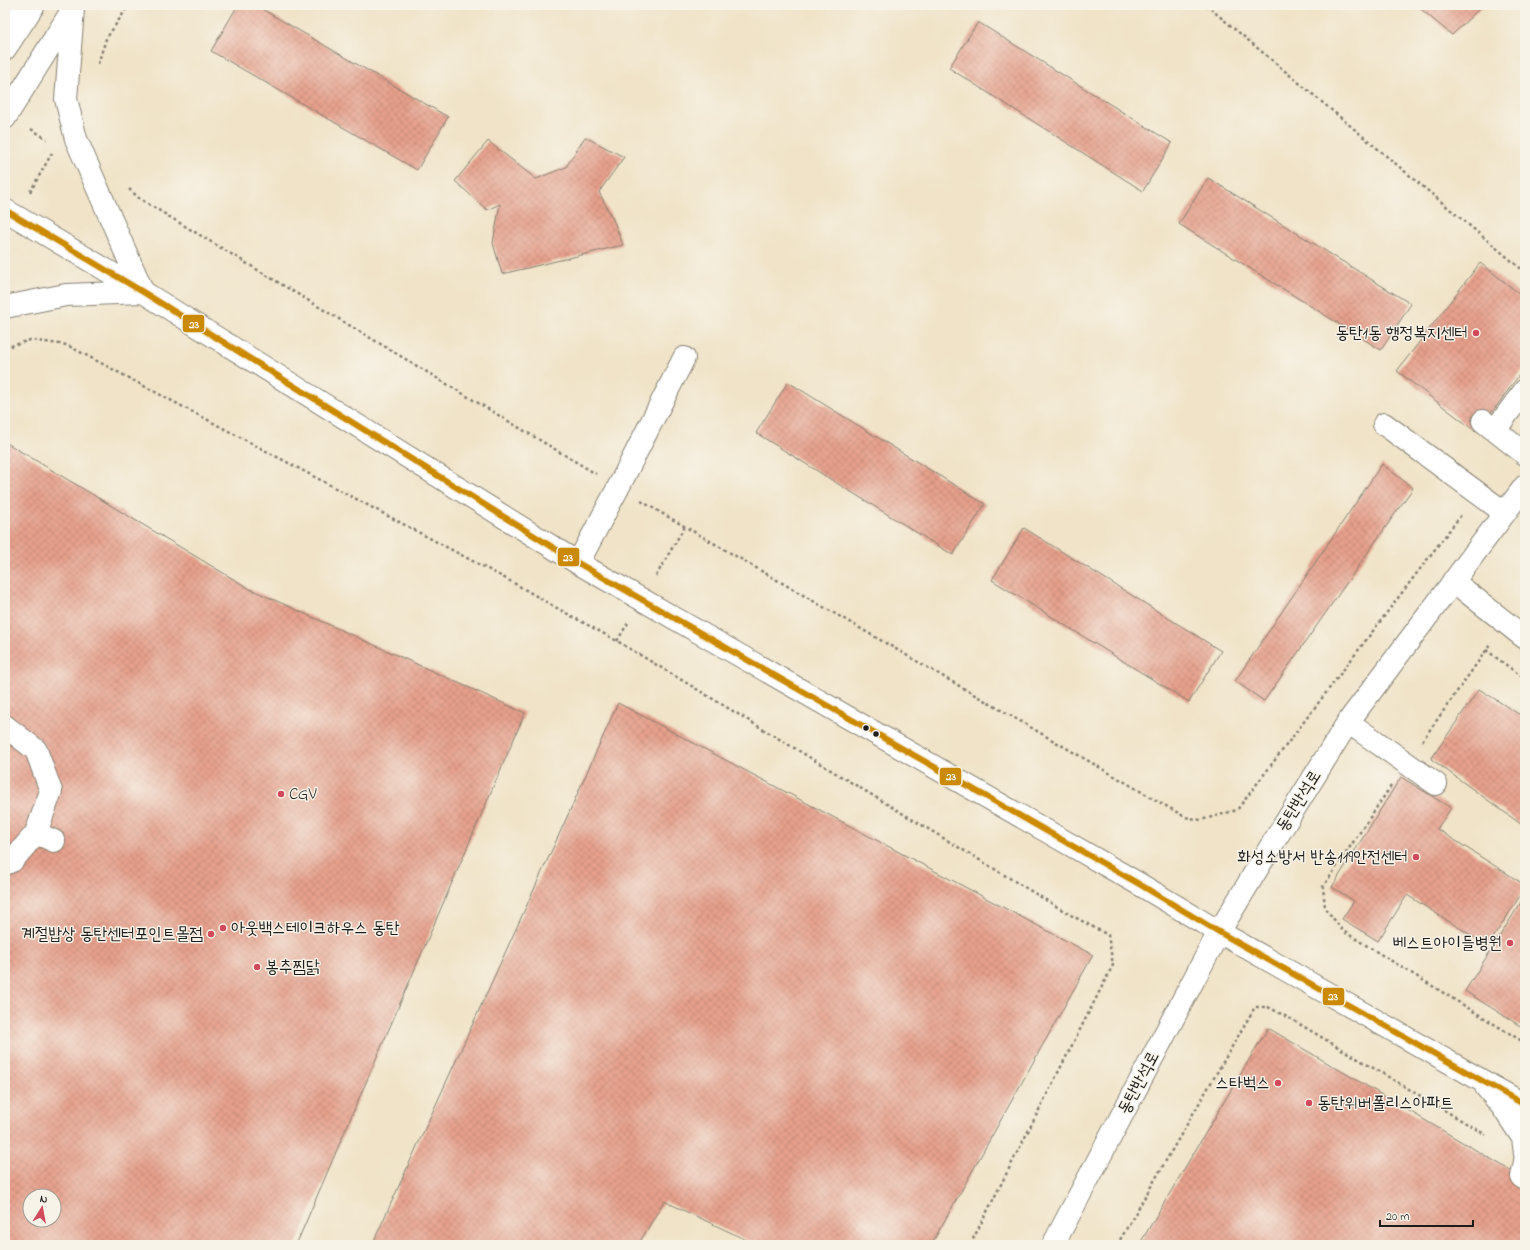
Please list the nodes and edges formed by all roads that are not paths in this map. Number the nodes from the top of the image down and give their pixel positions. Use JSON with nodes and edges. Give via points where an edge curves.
{"nodes":[{"id":1,"x":12,"y":5,"type":"edge"},
{"id":2,"x":34,"y":5,"type":"edge"},
{"id":3,"x":74,"y":7,"type":"edge"},
{"id":4,"x":5,"y":16,"type":"edge"},
{"id":5,"x":5,"y":49,"type":"edge"},
{"id":6,"x":6,"y":116,"type":"edge"},
{"id":7,"x":10,"y":214,"type":"edge"},
{"id":8,"x":143,"y":292,"type":"junction"},
{"id":9,"x":5,"y":307,"type":"edge"},
{"id":10,"x":684,"y":358,"type":"dead end"},
{"id":11,"x":1525,"y":390,"type":"edge"},
{"id":12,"x":1384,"y":424,"type":"dead end"},
{"id":13,"x":1525,"y":454,"type":"edge"},
{"id":14,"x":1525,"y":486,"type":"edge"},
{"id":15,"x":1505,"y":513,"type":"junction"},
{"id":16,"x":578,"y":563,"type":"junction"},
{"id":17,"x":1453,"y":581,"type":"junction"},
{"id":18,"x":1525,"y":638,"type":"edge"},
{"id":19,"x":1348,"y":722,"type":"junction"},
{"id":20,"x":5,"y":726,"type":"edge"},
{"id":21,"x":1436,"y":784,"type":"dead end"},
{"id":22,"x":5,"y":864,"type":"edge"},
{"id":23,"x":1219,"y":932,"type":"junction"},
{"id":24,"x":1480,"y":1079,"type":"junction"},
{"id":25,"x":1525,"y":1104,"type":"edge"},
{"id":26,"x":1525,"y":1154,"type":"edge"},
{"id":27,"x":1075,"y":1202,"type":"junction"},
{"id":28,"x":1053,"y":1245,"type":"edge"},
{"id":29,"x":1071,"y":1245,"type":"edge"}],
"edges":[{"from":1,"to":4,"type":"street"},
{"from":2,"to":5,"type":"street"},
{"from":3,"to":6,"type":"street"},
{"from":3,"to":8,"type":"street","via":[[66,99],[76,139]]},
{"from":7,"to":8,"type":"street"},
{"from":8,"to":9,"type":"street","via":[[66,295]]},
{"from":8,"to":16,"type":"street"},
{"from":10,"to":16,"type":"street"},
{"from":11,"to":13,"type":"street","via":[[1489,425]]},
{"from":12,"to":15,"type":"street"},
{"from":14,"to":15,"type":"street","name":"동탄반석로"},
{"from":15,"to":17,"type":"street","name":"동탄반석로"},
{"from":16,"to":23,"type":"street"},
{"from":17,"to":18,"type":"street"},
{"from":17,"to":19,"type":"street","name":"동탄반석로"},
{"from":19,"to":21,"type":"street"},
{"from":19,"to":23,"type":"street","name":"동탄반석로"},
{"from":20,"to":22,"type":"street","via":[[36,750],[51,791],[45,837]]},
{"from":23,"to":24,"type":"street"},
{"from":23,"to":27,"type":"street","name":"동탄반석로"},
{"from":24,"to":25,"type":"street"},
{"from":24,"to":26,"type":"street","via":[[1523,1138]]},
{"from":27,"to":28,"type":"street","name":"동탄반석로"},
{"from":27,"to":29,"type":"street"}]}
